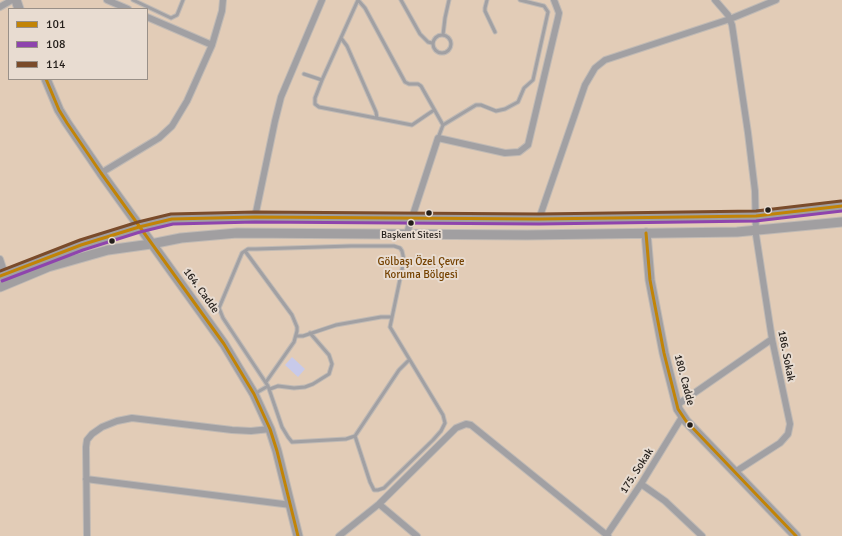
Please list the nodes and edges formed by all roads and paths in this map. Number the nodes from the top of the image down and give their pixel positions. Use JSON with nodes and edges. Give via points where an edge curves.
{"nodes":[{"id":1,"x":12,"y":0,"type":"edge"},
{"id":2,"x":108,"y":0,"type":"edge"},
{"id":3,"x":133,"y":0,"type":"edge"},
{"id":4,"x":144,"y":0,"type":"edge"},
{"id":5,"x":183,"y":0,"type":"edge"},
{"id":6,"x":223,"y":0,"type":"edge"},
{"id":7,"x":322,"y":0,"type":"edge"},
{"id":8,"x":358,"y":0,"type":"edge"},
{"id":9,"x":401,"y":0,"type":"edge"},
{"id":10,"x":449,"y":0,"type":"edge"},
{"id":11,"x":487,"y":0,"type":"edge"},
{"id":12,"x":520,"y":0,"type":"edge"},
{"id":13,"x":549,"y":0,"type":"edge"},
{"id":14,"x":715,"y":0,"type":"edge"},
{"id":15,"x":776,"y":0,"type":"edge"},
{"id":16,"x":555,"y":1,"type":"edge"},
{"id":17,"x":143,"y":5,"type":"junction"},
{"id":18,"x":0,"y":7,"type":"edge"},
{"id":19,"x":126,"y":8,"type":"edge"},
{"id":20,"x":148,"y":17,"type":"edge"},
{"id":21,"x":730,"y":19,"type":"junction"},
{"id":22,"x":495,"y":32,"type":"dead end"},
{"id":23,"x":443,"y":35,"type":"junction"},
{"id":24,"x":341,"y":38,"type":"junction"},
{"id":25,"x":432,"y":43,"type":"junction"},
{"id":26,"x":212,"y":45,"type":"junction"},
{"id":27,"x":304,"y":74,"type":"dead end"},
{"id":28,"x":46,"y":80,"type":"edge"},
{"id":29,"x":322,"y":80,"type":"junction"},
{"id":30,"x":434,"y":110,"type":"junction"},
{"id":31,"x":376,"y":118,"type":"junction"},
{"id":32,"x":443,"y":125,"type":"junction"},
{"id":33,"x":438,"y":138,"type":"junction"},
{"id":34,"x":101,"y":173,"type":"junction"},
{"id":35,"x":842,"y":206,"type":"edge"},
{"id":36,"x":756,"y":216,"type":"junction"},
{"id":37,"x":256,"y":217,"type":"junction"},
{"id":38,"x":412,"y":217,"type":"junction"},
{"id":39,"x":539,"y":219,"type":"junction"},
{"id":40,"x":842,"y":222,"type":"edge"},
{"id":41,"x":139,"y":227,"type":"junction"},
{"id":42,"x":756,"y":231,"type":"junction"},
{"id":43,"x":407,"y":233,"type":"junction"},
{"id":44,"x":646,"y":233,"type":"junction"},
{"id":45,"x":151,"y":244,"type":"junction"},
{"id":46,"x":245,"y":251,"type":"junction"},
{"id":47,"x":0,"y":259,"type":"edge"},
{"id":48,"x":3,"y":275,"type":"edge"},
{"id":49,"x":0,"y":287,"type":"edge"},
{"id":50,"x":391,"y":317,"type":"junction"},
{"id":51,"x":310,"y":333,"type":"junction"},
{"id":52,"x":296,"y":336,"type":"junction"},
{"id":53,"x":772,"y":339,"type":"junction"},
{"id":54,"x":409,"y":360,"type":"junction"},
{"id":55,"x":266,"y":382,"type":"junction"},
{"id":56,"x":269,"y":388,"type":"junction"},
{"id":57,"x":254,"y":394,"type":"junction"},
{"id":58,"x":677,"y":405,"type":"junction"},
{"id":59,"x":682,"y":416,"type":"junction"},
{"id":60,"x":270,"y":429,"type":"junction"},
{"id":61,"x":355,"y":436,"type":"junction"},
{"id":62,"x":735,"y":472,"type":"junction"},
{"id":63,"x":86,"y":479,"type":"junction"},
{"id":64,"x":641,"y":484,"type":"junction"},
{"id":65,"x":380,"y":504,"type":"junction"},
{"id":66,"x":291,"y":505,"type":"junction"},
{"id":67,"x":87,"y":536,"type":"edge"},
{"id":68,"x":298,"y":536,"type":"edge"},
{"id":69,"x":339,"y":536,"type":"edge"},
{"id":70,"x":417,"y":536,"type":"edge"},
{"id":71,"x":607,"y":536,"type":"edge"},
{"id":72,"x":702,"y":536,"type":"edge"},
{"id":73,"x":796,"y":536,"type":"edge"}],
"edges":[{"from":1,"to":18,"type":"street"},
{"from":2,"to":19,"type":"street"},
{"from":3,"to":17,"type":"lane"},
{"from":4,"to":17,"type":"lane"},
{"from":5,"to":17,"type":"lane","via":[[180,10],[174,17]]},
{"from":6,"to":26,"type":"street"},
{"from":7,"to":37,"type":"street","via":[[282,97]]},
{"from":8,"to":24,"type":"lane"},
{"from":8,"to":30,"type":"lane","via":[[365,8],[405,82],[421,86]]},
{"from":9,"to":25,"type":"lane","via":[[420,34]]},
{"from":10,"to":23,"type":"lane"},
{"from":11,"to":22,"type":"lane","via":[[485,11]]},
{"from":12,"to":32,"type":"lane","via":[[544,6],[548,12],[533,80],[524,88],[518,102],[505,109],[496,111],[476,105]]},
{"from":13,"to":16,"type":"street"},
{"from":14,"to":21,"type":"street"},
{"from":15,"to":21,"type":"street"},
{"from":16,"to":33,"type":"street","via":[[559,13],[528,145],[518,152],[505,152]]},
{"from":20,"to":26,"type":"street"},
{"from":21,"to":36,"type":"street","name":"186. Sokak","via":[[748,133]]},
{"from":21,"to":39,"type":"street","via":[[605,60],[595,68],[585,85]]},
{"from":23,"to":25,"type":"lane","via":[[436,36]]},
{"from":23,"to":25,"type":"lane","via":[[450,39],[451,43],[445,53],[435,50]]},
{"from":24,"to":29,"type":"lane"},
{"from":24,"to":31,"type":"lane","via":[[373,104]]},
{"from":26,"to":34,"type":"street","via":[[187,101],[172,126],[159,138]]},
{"from":27,"to":29,"type":"lane"},
{"from":28,"to":34,"type":"street","name":"164. Cadde","via":[[59,110]]},
{"from":29,"to":31,"type":"lane","via":[[315,98],[317,106]]},
{"from":30,"to":31,"type":"lane","via":[[413,125]]},
{"from":30,"to":32,"type":"lane"},
{"from":32,"to":33,"type":"lane"},
{"from":33,"to":38,"type":"street"},
{"from":34,"to":41,"type":"street","name":"164. Cadde"},
{"from":35,"to":36,"type":"street"},
{"from":36,"to":39,"type":"street"},
{"from":36,"to":42,"type":"street","name":"186. Sokak"},
{"from":37,"to":38,"type":"street"},
{"from":37,"to":41,"type":"street","via":[[172,219]]},
{"from":38,"to":39,"type":"street"},
{"from":38,"to":43,"type":"street"},
{"from":40,"to":42,"type":"street"},
{"from":41,"to":45,"type":"street","name":"164. Cadde"},
{"from":41,"to":48,"type":"street"},
{"from":42,"to":44,"type":"street"},
{"from":42,"to":53,"type":"street","name":"186. Sokak"},
{"from":43,"to":44,"type":"street"},
{"from":43,"to":45,"type":"street","via":[[237,233],[181,238]]},
{"from":44,"to":58,"type":"street","name":"180. Cadde","via":[[650,280]]},
{"from":45,"to":49,"type":"street","via":[[108,250],[48,267]]},
{"from":45,"to":57,"type":"street","name":"164. Cadde","via":[[224,344]]},
{"from":46,"to":50,"type":"lane","via":[[397,247],[402,251],[404,260]]},
{"from":46,"to":52,"type":"lane","via":[[292,315],[297,327]]},
{"from":46,"to":55,"type":"lane","via":[[240,257],[219,308]]},
{"from":47,"to":48,"type":"street"},
{"from":50,"to":51,"type":"lane","via":[[336,325]]},
{"from":50,"to":54,"type":"lane","via":[[390,327]]},
{"from":51,"to":52,"type":"lane"},
{"from":51,"to":56,"type":"lane","via":[[329,354],[332,364],[329,374],[305,387]]},
{"from":52,"to":55,"type":"lane"},
{"from":53,"to":58,"type":"street"},
{"from":53,"to":62,"type":"street","name":"186. Sokak","via":[[790,424],[788,434],[780,443]]},
{"from":54,"to":61,"type":"lane"},
{"from":54,"to":61,"type":"lane","via":[[443,415],[445,423],[441,431],[391,481],[376,491],[372,488]]},
{"from":55,"to":56,"type":"lane"},
{"from":56,"to":57,"type":"lane"},
{"from":56,"to":61,"type":"lane","via":[[282,427],[292,442]]},
{"from":57,"to":60,"type":"street","name":"164. Cadde"},
{"from":58,"to":59,"type":"street","name":"180. Cadde"},
{"from":59,"to":62,"type":"street","name":"180. Cadde"},
{"from":59,"to":64,"type":"street","name":"175. Sokak"},
{"from":60,"to":63,"type":"street","via":[[232,430],[132,418],[117,421],[102,427],[87,440]]},
{"from":60,"to":66,"type":"street","name":"164. Cadde"},
{"from":62,"to":73,"type":"street","name":"180. Cadde"},
{"from":63,"to":66,"type":"street"},
{"from":63,"to":67,"type":"street"},
{"from":64,"to":71,"type":"street","name":"175. Sokak"},
{"from":64,"to":72,"type":"street","via":[[665,501]]},
{"from":65,"to":69,"type":"street"},
{"from":65,"to":70,"type":"street"},
{"from":65,"to":71,"type":"street","via":[[456,428],[466,424],[471,425]]},
{"from":66,"to":68,"type":"street","name":"164. Cadde"}]}
